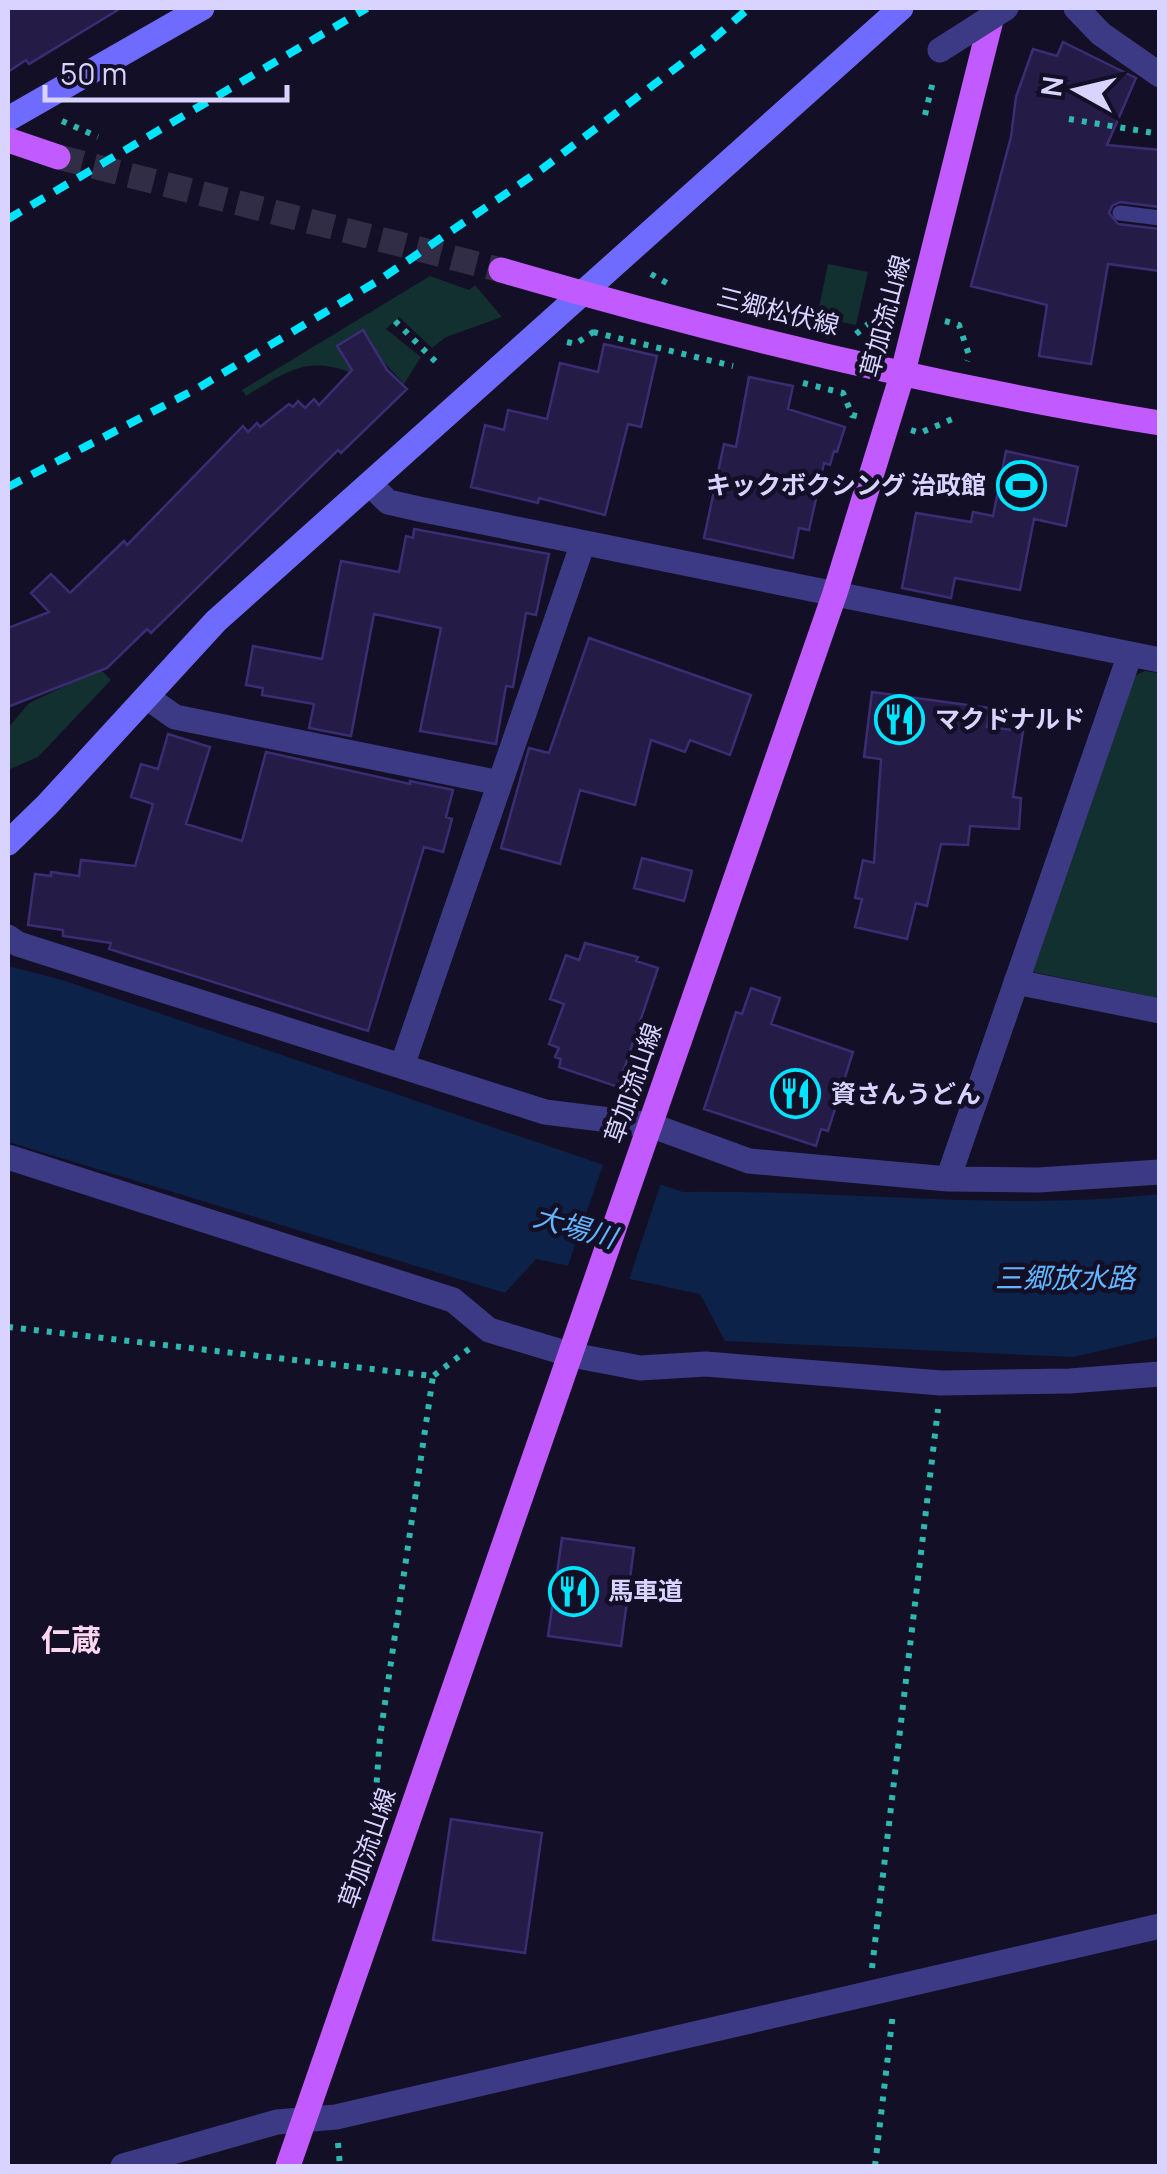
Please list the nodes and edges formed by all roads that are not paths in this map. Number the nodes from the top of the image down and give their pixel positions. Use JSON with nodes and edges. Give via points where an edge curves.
{"nodes":[{"id":1,"x":202,"y":8,"type":"edge"},
{"id":2,"x":900,"y":8,"type":"edge"},
{"id":3,"x":994,"y":8,"type":"edge"},
{"id":4,"x":1006,"y":8,"type":"edge"},
{"id":5,"x":1076,"y":8,"type":"edge"},
{"id":6,"x":940,"y":50,"type":"road end"},
{"id":7,"x":1160,"y":75,"type":"edge"},
{"id":8,"x":8,"y":119,"type":"edge"},
{"id":9,"x":8,"y":140,"type":"edge"},
{"id":10,"x":58,"y":156,"type":"tunnel mouth"},
{"id":11,"x":1120,"y":214,"type":"dead end"},
{"id":12,"x":1160,"y":218,"type":"edge"},
{"id":13,"x":502,"y":270,"type":"tunnel mouth"},
{"id":14,"x":583,"y":294,"type":"junction"},
{"id":15,"x":903,"y":372,"type":"junction"},
{"id":16,"x":1160,"y":424,"type":"edge"},
{"id":17,"x":371,"y":485,"type":"junction"},
{"id":18,"x":583,"y":543,"type":"junction"},
{"id":19,"x":835,"y":593,"type":"junction"},
{"id":20,"x":1130,"y":654,"type":"junction"},
{"id":21,"x":1160,"y":660,"type":"edge"},
{"id":22,"x":148,"y":698,"type":"junction"},
{"id":23,"x":500,"y":782,"type":"junction"},
{"id":24,"x":8,"y":842,"type":"edge"},
{"id":25,"x":8,"y":937,"type":"edge"},
{"id":26,"x":1016,"y":982,"type":"junction"},
{"id":27,"x":1160,"y":1011,"type":"edge"},
{"id":28,"x":402,"y":1066,"type":"junction"},
{"id":29,"x":646,"y":1137,"type":"junction"},
{"id":30,"x":8,"y":1157,"type":"edge"},
{"id":31,"x":1160,"y":1172,"type":"edge"},
{"id":32,"x":948,"y":1178,"type":"junction"},
{"id":33,"x":572,"y":1355,"type":"junction"},
{"id":34,"x":1160,"y":1374,"type":"edge"},
{"id":35,"x":1160,"y":1926,"type":"edge"},
{"id":36,"x":305,"y":2120,"type":"junction"},
{"id":37,"x":124,"y":2166,"type":"edge"},
{"id":38,"x":288,"y":2166,"type":"edge"}],
"edges":[{"from":1,"to":8,"type":"street"},
{"from":2,"to":14,"type":"street"},
{"from":3,"to":15,"type":"main road","name":"草加流山線"},
{"from":4,"to":6,"type":"street","bridge":true},
{"from":5,"to":7,"type":"street"},
{"from":9,"to":10,"type":"main road"},
{"from":11,"to":12,"type":"lane"},
{"from":13,"to":14,"type":"main road","name":"三郷松伏線"},
{"from":14,"to":15,"type":"main road","name":"三郷松伏線"},
{"from":14,"to":17,"type":"street"},
{"from":15,"to":16,"type":"main road","name":"三郷松伏線"},
{"from":15,"to":19,"type":"main road","name":"草加流山線"},
{"from":17,"to":18,"type":"street","via":[[388,502]]},
{"from":17,"to":22,"type":"street","via":[[216,621]]},
{"from":18,"to":19,"type":"street"},
{"from":18,"to":23,"type":"street"},
{"from":19,"to":20,"type":"street"},
{"from":19,"to":29,"type":"main road","name":"草加流山線"},
{"from":20,"to":21,"type":"street"},
{"from":20,"to":26,"type":"street"},
{"from":22,"to":23,"type":"street","via":[[175,717]]},
{"from":22,"to":24,"type":"street"},
{"from":23,"to":28,"type":"street"},
{"from":25,"to":28,"type":"street"},
{"from":26,"to":27,"type":"street"},
{"from":26,"to":32,"type":"street"},
{"from":28,"to":29,"type":"street"},
{"from":29,"to":32,"type":"street","via":[[749,1161]]},
{"from":29,"to":33,"type":"main road","name":"草加流山線"},
{"from":30,"to":33,"type":"street","via":[[453,1300],[488,1330]]},
{"from":31,"to":32,"type":"street"},
{"from":33,"to":34,"type":"street","via":[[640,1368],[706,1364],[941,1383]]},
{"from":33,"to":36,"type":"main road","name":"草加流山線"},
{"from":35,"to":36,"type":"street"},
{"from":36,"to":37,"type":"street"},
{"from":36,"to":38,"type":"main road","name":"草加流山線"}]}
